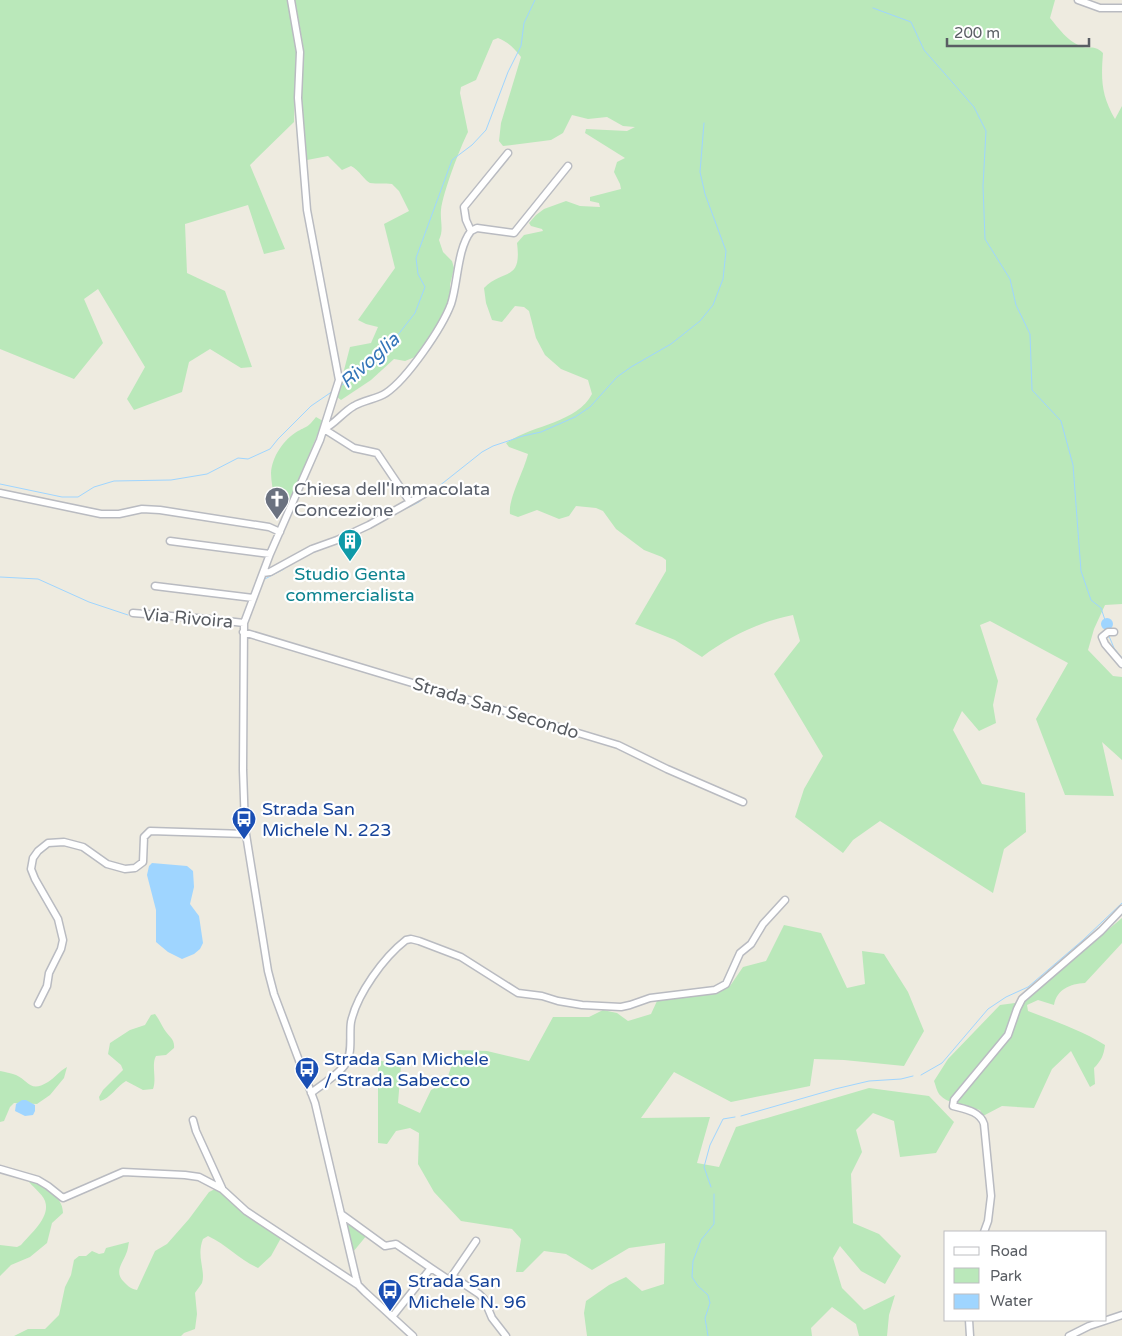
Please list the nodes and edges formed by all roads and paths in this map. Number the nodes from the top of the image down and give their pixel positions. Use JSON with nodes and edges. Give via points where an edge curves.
{"nodes":[{"id":1,"x":291,"y":0,"type":"edge"},
{"id":2,"x":1078,"y":0,"type":"edge"},
{"id":3,"x":1122,"y":8,"type":"edge"},
{"id":4,"x":508,"y":153,"type":"dead end"},
{"id":5,"x":568,"y":166,"type":"dead end"},
{"id":6,"x":471,"y":231,"type":"junction"},
{"id":7,"x":324,"y":429,"type":"junction"},
{"id":8,"x":0,"y":493,"type":"edge"},
{"id":9,"x":424,"y":494,"type":"dead end"},
{"id":10,"x":410,"y":502,"type":"junction"},
{"id":11,"x":280,"y":532,"type":"junction"},
{"id":12,"x":170,"y":541,"type":"dead end"},
{"id":13,"x":270,"y":554,"type":"junction"},
{"id":14,"x":263,"y":573,"type":"junction"},
{"id":15,"x":155,"y":586,"type":"dead end"},
{"id":16,"x":252,"y":598,"type":"junction"},
{"id":17,"x":133,"y":613,"type":"dead end"},
{"id":18,"x":244,"y":623,"type":"junction"},
{"id":19,"x":243,"y":632,"type":"junction"},
{"id":20,"x":1114,"y":632,"type":"dead end"},
{"id":21,"x":1122,"y":664,"type":"edge"},
{"id":22,"x":743,"y":802,"type":"dead end"},
{"id":23,"x":246,"y":834,"type":"junction"},
{"id":24,"x":785,"y":900,"type":"dead end"},
{"id":25,"x":1122,"y":909,"type":"edge"},
{"id":26,"x":38,"y":1004,"type":"dead end"},
{"id":27,"x":311,"y":1093,"type":"junction"},
{"id":28,"x":193,"y":1120,"type":"dead end"},
{"id":29,"x":0,"y":1169,"type":"edge"},
{"id":30,"x":222,"y":1189,"type":"junction"},
{"id":31,"x":341,"y":1214,"type":"junction"},
{"id":32,"x":984,"y":1231,"type":"edge"},
{"id":33,"x":476,"y":1241,"type":"dead end"},
{"id":34,"x":430,"y":1268,"type":"junction"},
{"id":35,"x":449,"y":1280,"type":"dead end"},
{"id":36,"x":358,"y":1285,"type":"junction"},
{"id":37,"x":1122,"y":1316,"type":"edge"},
{"id":38,"x":392,"y":1317,"type":"junction"},
{"id":39,"x":1107,"y":1320,"type":"edge"},
{"id":40,"x":969,"y":1321,"type":"edge"},
{"id":41,"x":1105,"y":1321,"type":"edge"},
{"id":42,"x":413,"y":1336,"type":"edge"},
{"id":43,"x":506,"y":1336,"type":"edge"},
{"id":44,"x":970,"y":1336,"type":"edge"},
{"id":45,"x":1070,"y":1336,"type":"edge"}],
"edges":[{"from":1,"to":7,"type":"street","via":[[300,52],[298,98],[306,210],[337,366],[338,384]]},
{"from":2,"to":3,"type":"street","via":[[1100,8]]},
{"from":4,"to":6,"type":"street","via":[[464,207]]},
{"from":5,"to":6,"type":"street","via":[[514,233],[477,228]]},
{"from":6,"to":7,"type":"street","via":[[460,259],[450,306],[420,356],[392,388],[356,405]]},
{"from":7,"to":10,"type":"street","via":[[354,448],[377,453]]},
{"from":7,"to":11,"type":"street"},
{"from":8,"to":11,"type":"street","via":[[100,514],[160,510]]},
{"from":9,"to":10,"type":"street"},
{"from":10,"to":14,"type":"street","via":[[361,529]]},
{"from":11,"to":13,"type":"street"},
{"from":12,"to":13,"type":"street"},
{"from":13,"to":14,"type":"street"},
{"from":14,"to":16,"type":"street"},
{"from":15,"to":16,"type":"street"},
{"from":16,"to":18,"type":"street"},
{"from":17,"to":18,"type":"street","name":"Via Rivoira"},
{"from":18,"to":19,"type":"street"},
{"from":19,"to":22,"type":"street","name":"Strada San Secondo","via":[[618,745]]},
{"from":19,"to":23,"type":"street"},
{"from":20,"to":21,"type":"street","via":[[1108,632],[1102,638]]},
{"from":23,"to":26,"type":"street","via":[[150,831],[144,837],[144,860],[138,866],[125,869],[107,864],[83,847],[64,842],[48,843],[38,851],[31,869],[58,919],[63,940]]},
{"from":23,"to":27,"type":"street","via":[[268,971]]},
{"from":24,"to":27,"type":"street","via":[[763,924],[751,944],[740,953],[726,984],[715,990],[650,998],[621,1007],[582,1005],[518,992],[461,957],[420,941],[406,940],[369,983],[354,1013],[346,1064]]},
{"from":25,"to":32,"type":"street","via":[[1022,999],[1008,1035],[953,1106],[976,1113],[984,1124],[991,1196]]},
{"from":27,"to":31,"type":"street"},
{"from":28,"to":30,"type":"street"},
{"from":29,"to":30,"type":"street","via":[[38,1180],[63,1198],[124,1172],[191,1175]]},
{"from":30,"to":36,"type":"street","via":[[246,1211]]},
{"from":31,"to":34,"type":"street","via":[[385,1246],[396,1244]]},
{"from":31,"to":36,"type":"street"},
{"from":33,"to":43,"type":"street","via":[[452,1276],[484,1299],[492,1318]]},
{"from":34,"to":35,"type":"street"},
{"from":34,"to":38,"type":"street"},
{"from":36,"to":38,"type":"street"},
{"from":37,"to":39,"type":"street"},
{"from":38,"to":42,"type":"street"},
{"from":40,"to":44,"type":"street"},
{"from":41,"to":45,"type":"street"}]}
